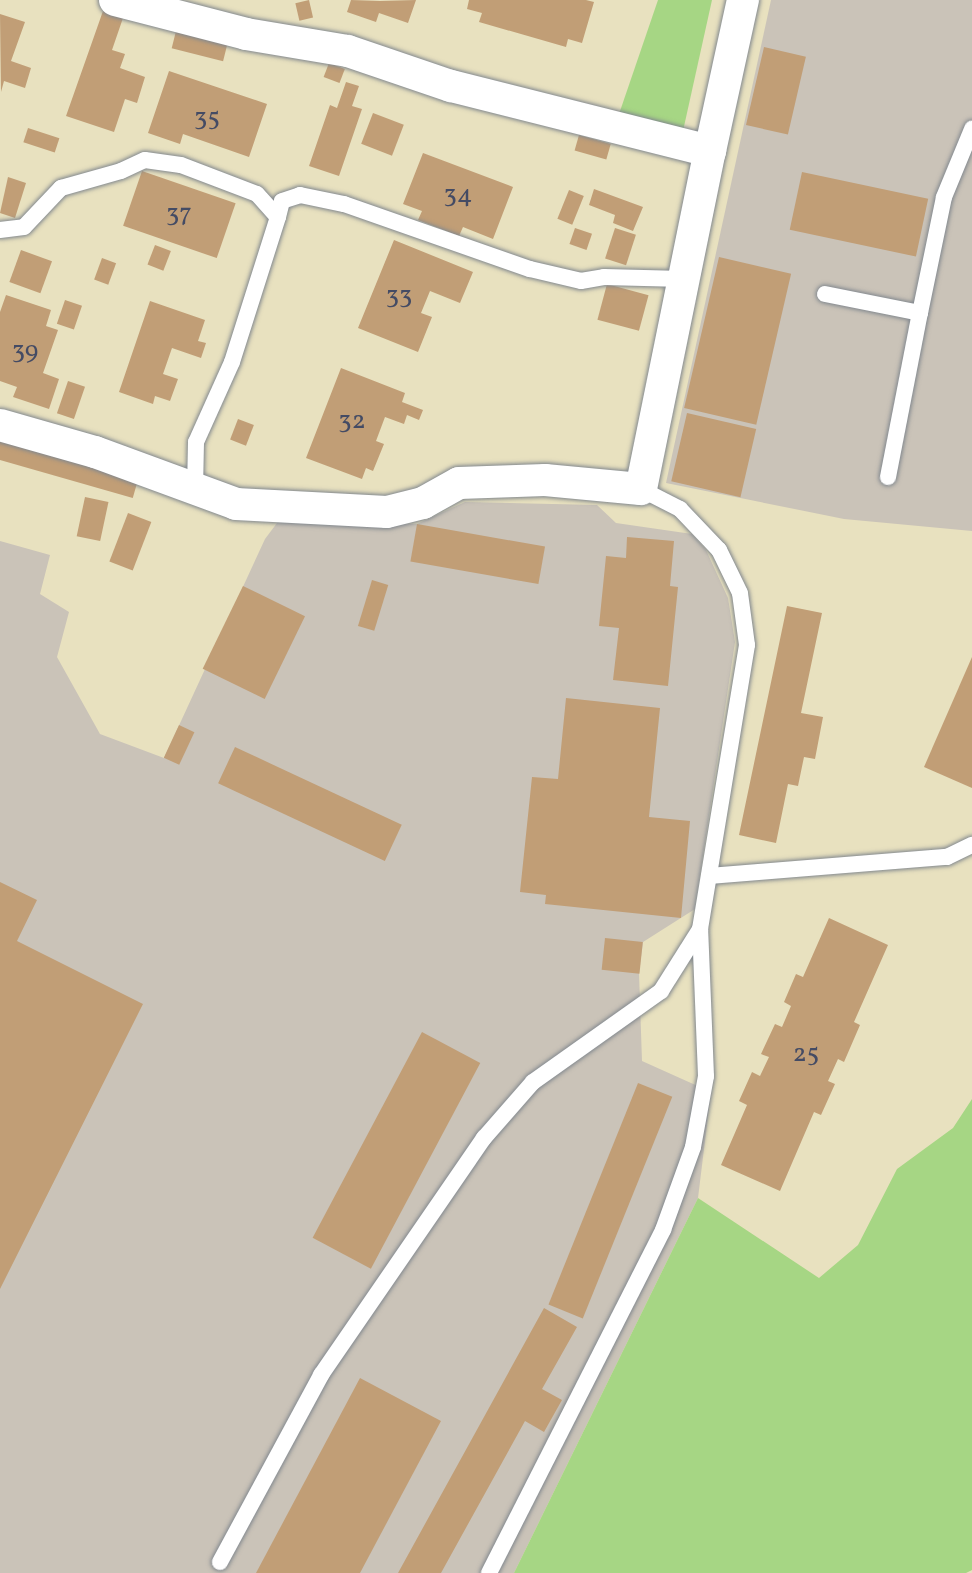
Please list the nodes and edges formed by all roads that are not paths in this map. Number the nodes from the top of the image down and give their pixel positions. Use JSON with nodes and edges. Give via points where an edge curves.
{"nodes":[{"id":1,"x":115,"y":0,"type":"edge"},
{"id":2,"x":743,"y":0,"type":"edge"},
{"id":3,"x":972,"y":129,"type":"edge"},
{"id":4,"x":710,"y":151,"type":"junction"},
{"id":5,"x":278,"y":217,"type":"junction"},
{"id":6,"x":0,"y":230,"type":"edge"},
{"id":7,"x":684,"y":279,"type":"junction"},
{"id":8,"x":825,"y":294,"type":"dead end"},
{"id":9,"x":920,"y":313,"type":"junction"},
{"id":10,"x":0,"y":425,"type":"edge"},
{"id":11,"x":888,"y":477,"type":"dead end"},
{"id":12,"x":195,"y":489,"type":"junction"},
{"id":13,"x":641,"y":489,"type":"junction"},
{"id":14,"x":972,"y":845,"type":"edge"},
{"id":15,"x":709,"y":876,"type":"junction"},
{"id":16,"x":700,"y":929,"type":"junction"},
{"id":17,"x":220,"y":1562,"type":"dead end"},
{"id":18,"x":489,"y":1573,"type":"edge"}],
"edges":[{"from":1,"to":4,"type":"street","via":[[246,34],[348,51],[451,86]]},
{"from":2,"to":4,"type":"street"},
{"from":3,"to":9,"type":"lane","via":[[944,197]]},
{"from":4,"to":7,"type":"street"},
{"from":5,"to":6,"type":"lane","via":[[257,194],[181,165],[145,160],[61,188],[24,227]]},
{"from":5,"to":7,"type":"lane","via":[[282,201],[300,195],[344,204],[530,269],[581,281]]},
{"from":5,"to":12,"type":"lane","via":[[232,362],[196,442]]},
{"from":7,"to":13,"type":"street"},
{"from":8,"to":9,"type":"lane"},
{"from":9,"to":11,"type":"lane"},
{"from":10,"to":12,"type":"street"},
{"from":12,"to":13,"type":"street","via":[[236,504],[387,512],[423,503],[459,483],[545,480]]},
{"from":13,"to":15,"type":"lane","via":[[680,509],[719,550],[740,593],[747,645]]},
{"from":14,"to":15,"type":"lane","via":[[947,857]]},
{"from":15,"to":16,"type":"lane"},
{"from":16,"to":17,"type":"lane","via":[[661,991],[533,1082],[484,1138],[321,1375]]},
{"from":16,"to":18,"type":"lane","via":[[706,1076],[693,1147],[663,1230]]}]}
